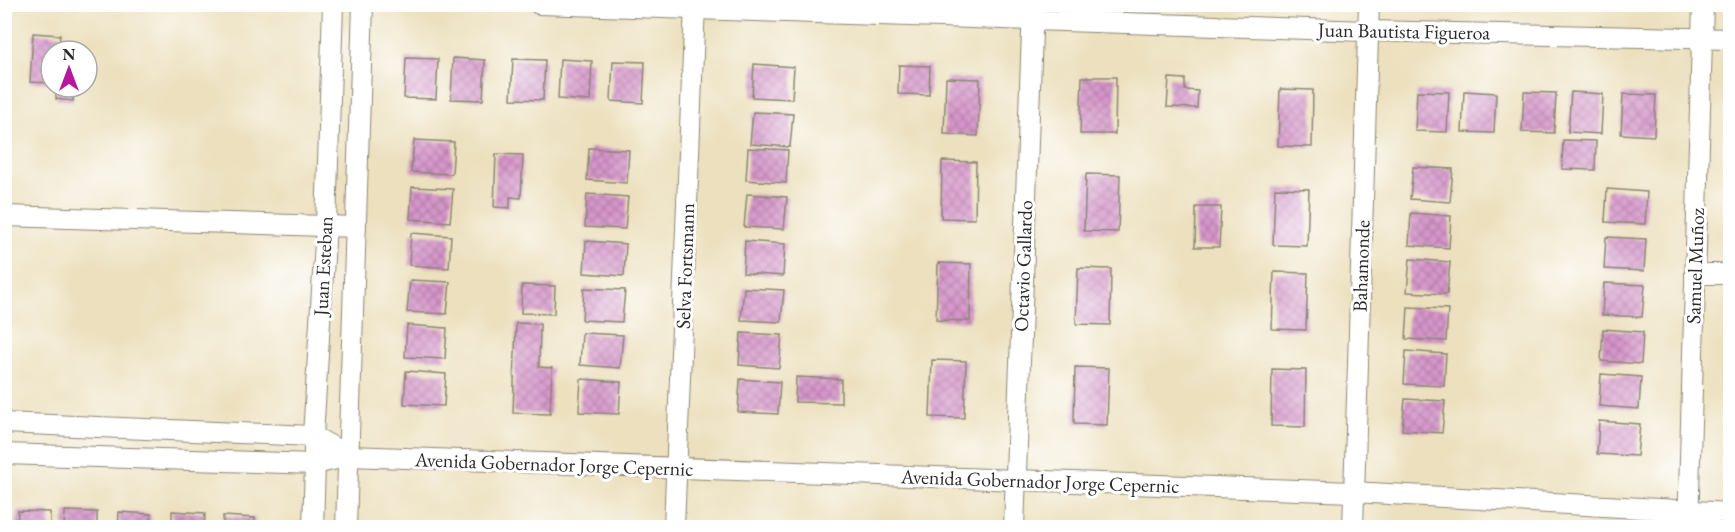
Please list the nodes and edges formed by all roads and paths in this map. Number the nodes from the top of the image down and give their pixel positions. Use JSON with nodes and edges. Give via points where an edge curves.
{"nodes":[{"id":1,"x":333,"y":4,"type":"edge"},
{"id":2,"x":363,"y":4,"type":"edge"},
{"id":3,"x":539,"y":4,"type":"edge"},
{"id":4,"x":1369,"y":4,"type":"edge"},
{"id":5,"x":1703,"y":4,"type":"edge"},
{"id":6,"x":695,"y":6,"type":"edge"},
{"id":7,"x":1032,"y":12,"type":"edge"},
{"id":8,"x":1368,"y":31,"type":"junction"},
{"id":9,"x":1702,"y":38,"type":"junction"},
{"id":10,"x":1731,"y":39,"type":"edge"},
{"id":11,"x":4,"y":216,"type":"edge"},
{"id":12,"x":326,"y":225,"type":"junction"},
{"id":13,"x":356,"y":226,"type":"junction"},
{"id":14,"x":1695,"y":274,"type":"junction"},
{"id":15,"x":1731,"y":274,"type":"edge"},
{"id":16,"x":4,"y":423,"type":"edge"},
{"id":17,"x":313,"y":436,"type":"junction"},
{"id":18,"x":4,"y":454,"type":"edge"},
{"id":19,"x":349,"y":456,"type":"junction"},
{"id":20,"x":315,"y":464,"type":"junction"},
{"id":21,"x":677,"y":469,"type":"junction"},
{"id":22,"x":1015,"y":481,"type":"junction"},
{"id":23,"x":1353,"y":492,"type":"junction"},
{"id":24,"x":1731,"y":513,"type":"edge"},
{"id":25,"x":1688,"y":520,"type":"edge"},
{"id":26,"x":313,"y":528,"type":"edge"},
{"id":27,"x":346,"y":528,"type":"edge"},
{"id":28,"x":674,"y":528,"type":"edge"},
{"id":29,"x":1014,"y":528,"type":"edge"},
{"id":30,"x":1353,"y":528,"type":"edge"}],
"edges":[{"from":1,"to":12,"type":"street","name":"Juan Esteban"},
{"from":2,"to":13,"type":"street","name":"Juan Esteban"},
{"from":3,"to":6,"type":"street","name":"Juan Bautista Figueroa"},
{"from":4,"to":8,"type":"street","name":"Bahamonde"},
{"from":5,"to":9,"type":"street","name":"Samuel Muñoz"},
{"from":6,"to":7,"type":"street","name":"Juan Bautista Figueroa"},
{"from":6,"to":21,"type":"street","name":"Selva Fortsmann"},
{"from":7,"to":8,"type":"street","name":"Juan Bautista Figueroa"},
{"from":7,"to":22,"type":"street","name":"Octavio Gallardo"},
{"from":8,"to":9,"type":"street","name":"Juan Bautista Figueroa"},
{"from":8,"to":23,"type":"street","name":"Bahamonde"},
{"from":9,"to":10,"type":"street","name":"Juan Bautista Figueroa"},
{"from":9,"to":14,"type":"street","name":"Samuel Muñoz"},
{"from":11,"to":12,"type":"street"},
{"from":12,"to":13,"type":"street"},
{"from":12,"to":17,"type":"street","name":"Juan Esteban"},
{"from":13,"to":19,"type":"street","name":"Juan Esteban"},
{"from":14,"to":15,"type":"street"},
{"from":14,"to":25,"type":"street","name":"Samuel Muñoz"},
{"from":16,"to":17,"type":"street","name":"Avenida Gobernador Jorge Cepernic"},
{"from":17,"to":19,"type":"street","name":"Avenida Gobernador Jorge Cepernic"},
{"from":17,"to":20,"type":"street","name":"Juan Esteban"},
{"from":18,"to":20,"type":"street","name":"Avenida Gobernador Jorge Cepernic"},
{"from":19,"to":20,"type":"street","name":"Avenida Gobernador Jorge Cepernic"},
{"from":19,"to":21,"type":"street","name":"Avenida Gobernador Jorge Cepernic"},
{"from":19,"to":27,"type":"street","name":"Juan Esteban"},
{"from":20,"to":26,"type":"street","name":"Juan Esteban"},
{"from":21,"to":22,"type":"street","name":"Avenida Gobernador Jorge Cepernic"},
{"from":21,"to":28,"type":"street","name":"Selva Fortsmann"},
{"from":22,"to":23,"type":"street","name":"Avenida Gobernador Jorge Cepernic"},
{"from":22,"to":29,"type":"street","name":"Octavio Gallardo"},
{"from":23,"to":25,"type":"street","name":"Avenida Gobernador Jorge Cepernic"},
{"from":23,"to":30,"type":"street","name":"Bahamonde"},
{"from":24,"to":25,"type":"street","name":"Avenida Gobernador Jorge Cepernic"}]}
